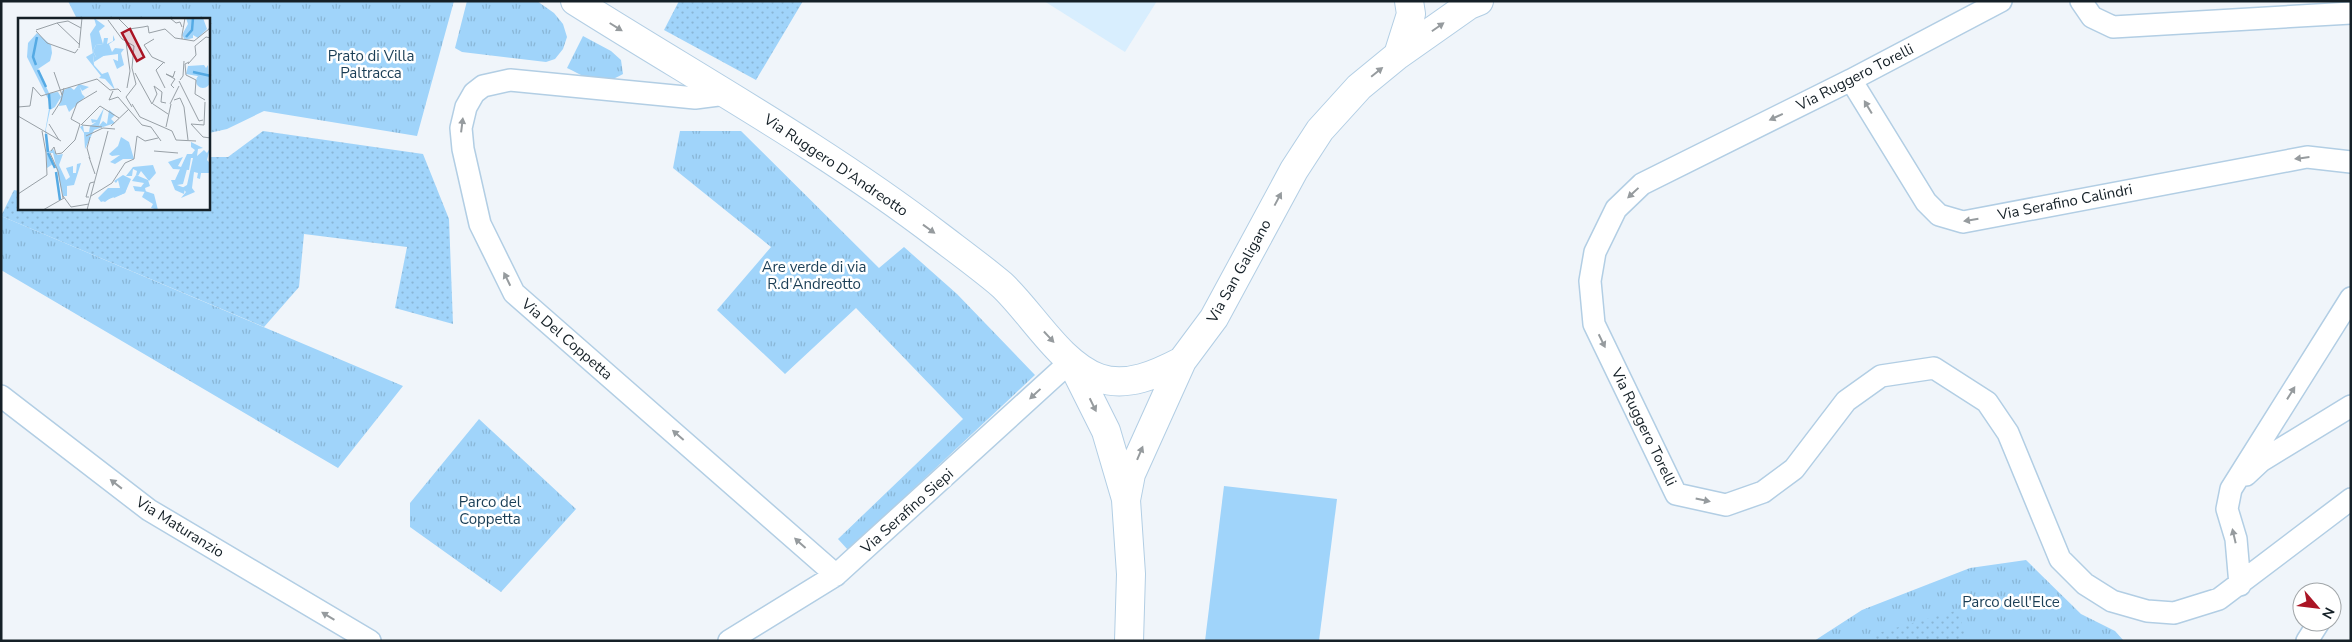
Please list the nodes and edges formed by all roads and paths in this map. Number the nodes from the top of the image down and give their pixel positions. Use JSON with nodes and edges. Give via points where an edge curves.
{"nodes":[{"id":1,"x":1409,"y":1,"type":"edge"},
{"id":2,"x":1479,"y":1,"type":"edge"},
{"id":3,"x":2002,"y":1,"type":"edge"},
{"id":4,"x":2082,"y":1,"type":"edge"},
{"id":5,"x":577,"y":2,"type":"edge"},
{"id":6,"x":2351,"y":13,"type":"edge"},
{"id":7,"x":1398,"y":55,"type":"junction"},
{"id":8,"x":1851,"y":80,"type":"junction"},
{"id":9,"x":726,"y":94,"type":"junction"},
{"id":10,"x":2351,"y":162,"type":"edge"},
{"id":11,"x":2351,"y":298,"type":"edge"},
{"id":12,"x":1071,"y":361,"type":"junction"},
{"id":13,"x":1182,"y":361,"type":"junction"},
{"id":14,"x":1,"y":396,"type":"edge"},
{"id":15,"x":2351,"y":406,"type":"edge"},
{"id":16,"x":2231,"y":489,"type":"junction"},
{"id":17,"x":2351,"y":499,"type":"edge"},
{"id":18,"x":1126,"y":500,"type":"junction"},
{"id":19,"x":836,"y":575,"type":"junction"},
{"id":20,"x":2240,"y":585,"type":"junction"},
{"id":21,"x":370,"y":641,"type":"edge"},
{"id":22,"x":729,"y":641,"type":"edge"},
{"id":23,"x":1129,"y":641,"type":"edge"}],
"edges":[{"from":1,"to":7,"type":"main road","via":[[1411,14]]},
{"from":7,"to":2,"type":"main road","name":"Via San Galigano","one_way":true},
{"from":3,"to":8,"type":"street","name":"Via Ruggero Torelli"},
{"from":4,"to":6,"type":"street","via":[[2092,17],[2113,27]]},
{"from":5,"to":9,"type":"main road","name":"Via Ruggero D'Andreotto","one_way":true},
{"from":13,"to":7,"type":"main road","name":"Via San Galigano","one_way":true,"via":[[1214,318],[1294,170],[1320,130],[1358,87]]},
{"from":10,"to":8,"type":"street","name":"Via Serafino Calindri","one_way":true,"via":[[2307,157],[1964,222],[1939,215],[1926,202]]},
{"from":8,"to":20,"type":"street","name":"Via Ruggero Torelli","one_way":true,"via":[[1642,184],[1616,209],[1594,252],[1590,281],[1594,324],[1676,494],[1726,505],[1763,492],[1794,469],[1846,401],[1881,376],[1934,368],[1987,402],[2008,433],[2060,559],[2085,584],[2112,601],[2174,614],[2219,600]]},
{"from":9,"to":12,"type":"main road","name":"Via Ruggero D'Andreotto","one_way":true,"via":[[805,143],[939,236],[1002,286]]},
{"from":19,"to":9,"type":"street","name":"Via Del Coppetta","one_way":true,"via":[[514,293],[480,224],[463,150],[460,128],[474,93],[483,86],[510,80],[694,98]]},
{"from":16,"to":11,"type":"street","one_way":true},
{"from":12,"to":13,"type":"main road","name":"Via Ruggero D'Andreotto","via":[[1099,378],[1115,382],[1152,377]]},
{"from":12,"to":18,"type":"main road","name":"Via Ruggero D'Andreotto","one_way":true,"via":[[1106,431]]},
{"from":12,"to":19,"type":"street","name":"Via Serafino Siepi","one_way":true},
{"from":18,"to":13,"type":"main road","name":"Via San Galigano","one_way":true,"via":[[1131,474]]},
{"from":21,"to":14,"type":"street","name":"Via Maturanzio","one_way":true,"via":[[149,510]]},
{"from":15,"to":16,"type":"street","via":[[2261,461]]},
{"from":20,"to":16,"type":"street","one_way":true,"via":[[2236,539],[2227,509]]},
{"from":17,"to":20,"type":"street"},
{"from":18,"to":23,"type":"main road","name":"Via San Galigano","via":[[1131,574]]},
{"from":19,"to":22,"type":"street","name":"Via Serafino Siepi"}]}
